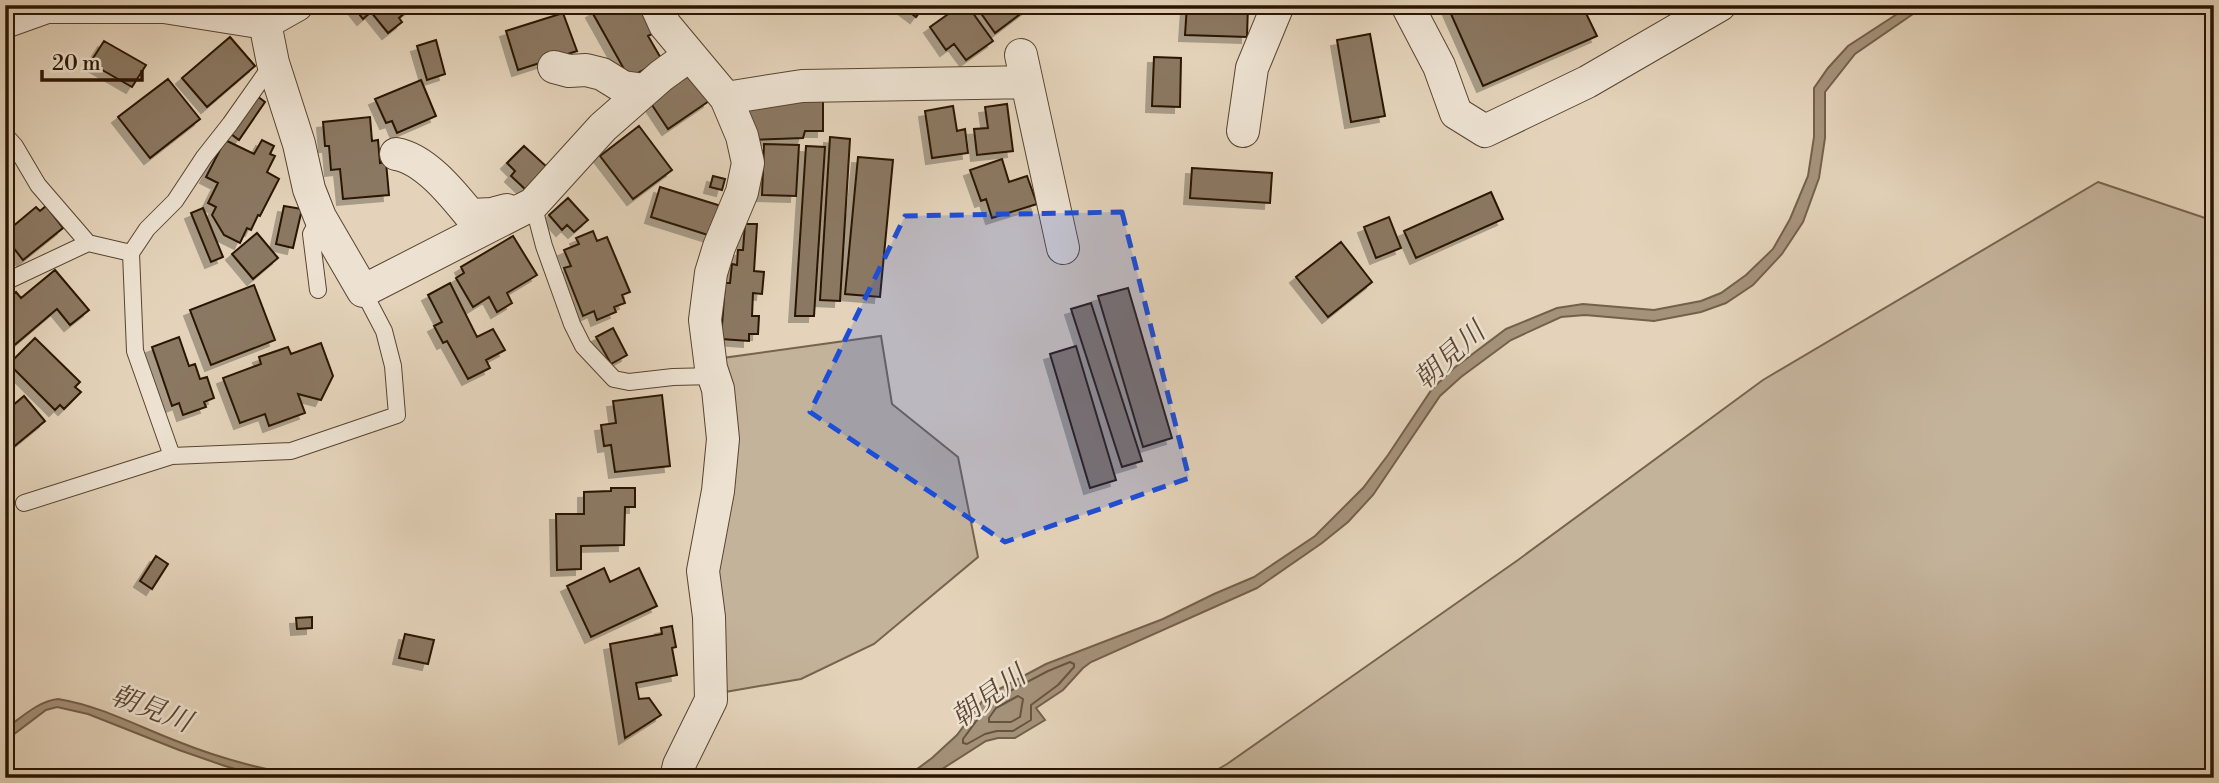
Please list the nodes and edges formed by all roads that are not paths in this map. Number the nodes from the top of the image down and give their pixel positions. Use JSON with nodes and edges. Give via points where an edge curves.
{"nodes":[{"id":1,"x":297,"y":5,"type":"edge"},
{"id":2,"x":656,"y":5,"type":"edge"},
{"id":3,"x":1278,"y":5,"type":"edge"},
{"id":4,"x":1408,"y":5,"type":"edge"},
{"id":5,"x":1720,"y":5,"type":"edge"},
{"id":6,"x":163,"y":6,"type":"edge"},
{"id":7,"x":5,"y":22,"type":"edge"},
{"id":8,"x":265,"y":23,"type":"junction"},
{"id":9,"x":690,"y":55,"type":"junction"},
{"id":10,"x":273,"y":63,"type":"junction"},
{"id":11,"x":554,"y":67,"type":"dead end"},
{"id":12,"x":645,"y":90,"type":"junction"},
{"id":13,"x":726,"y":98,"type":"junction"},
{"id":14,"x":1243,"y":131,"type":"dead end"},
{"id":15,"x":5,"y":135,"type":"edge"},
{"id":16,"x":396,"y":154,"type":"dead end"},
{"id":17,"x":533,"y":204,"type":"junction"},
{"id":18,"x":320,"y":216,"type":"junction"},
{"id":19,"x":88,"y":243,"type":"junction"},
{"id":20,"x":1063,"y":248,"type":"dead end"},
{"id":21,"x":131,"y":253,"type":"junction"},
{"id":22,"x":5,"y":282,"type":"edge"},
{"id":23,"x":318,"y":290,"type":"dead end"},
{"id":24,"x":363,"y":290,"type":"junction"},
{"id":25,"x":714,"y":376,"type":"junction"},
{"id":26,"x":172,"y":456,"type":"junction"},
{"id":27,"x":24,"y":503,"type":"dead end"},
{"id":28,"x":678,"y":772,"type":"edge"}],
"edges":[{"from":1,"to":8,"type":"street"},
{"from":2,"to":9,"type":"street","via":[[665,25]]},
{"from":3,"to":14,"type":"street","via":[[1252,68]]},
{"from":4,"to":5,"type":"street","via":[[1439,66],[1456,113],[1485,131],[1587,82]]},
{"from":6,"to":7,"type":"street","via":[[47,7]]},
{"from":6,"to":8,"type":"street"},
{"from":8,"to":10,"type":"street"},
{"from":9,"to":12,"type":"street"},
{"from":9,"to":13,"type":"street"},
{"from":10,"to":18,"type":"street"},
{"from":10,"to":21,"type":"lane","via":[[175,201]]},
{"from":11,"to":12,"type":"street","via":[[602,74],[623,87]]},
{"from":12,"to":17,"type":"street","via":[[603,127]]},
{"from":13,"to":20,"type":"street","via":[[802,86],[1023,69]]},
{"from":13,"to":25,"type":"street","via":[[743,136],[748,163],[742,192],[711,273],[705,320]]},
{"from":15,"to":19,"type":"lane","via":[[38,185]]},
{"from":16,"to":17,"type":"street","via":[[410,156],[452,192],[470,215]]},
{"from":17,"to":24,"type":"street"},
{"from":17,"to":25,"type":"lane","via":[[572,324],[583,346],[614,379]]},
{"from":18,"to":23,"type":"lane","via":[[311,234]]},
{"from":18,"to":24,"type":"street"},
{"from":19,"to":21,"type":"lane"},
{"from":19,"to":22,"type":"lane"},
{"from":21,"to":26,"type":"lane","via":[[135,351]]},
{"from":24,"to":26,"type":"lane","via":[[384,331],[393,366],[397,415],[290,451]]},
{"from":25,"to":28,"type":"street","via":[[723,439],[703,571],[711,700]]},
{"from":26,"to":27,"type":"lane"}]}
